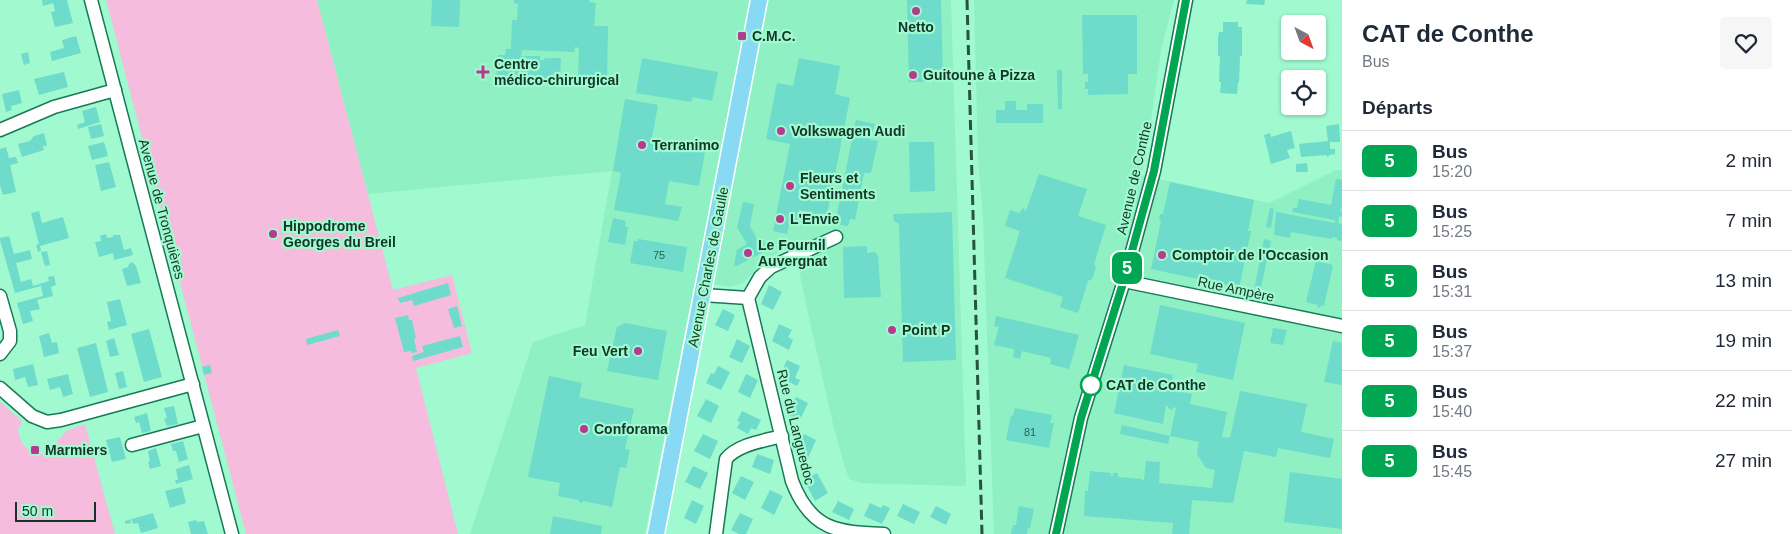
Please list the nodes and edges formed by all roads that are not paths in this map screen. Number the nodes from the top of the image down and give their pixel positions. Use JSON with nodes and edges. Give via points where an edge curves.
{"nodes":[{"id":1,"x":91,"y":0,"type":"edge"},
{"id":2,"x":759,"y":0,"type":"edge"},
{"id":3,"x":1186,"y":0,"type":"edge"},
{"id":4,"x":115,"y":90,"type":"junction"},
{"id":5,"x":0,"y":130,"type":"edge"},
{"id":6,"x":836,"y":237,"type":"dead end"},
{"id":7,"x":1124,"y":280,"type":"junction"},
{"id":8,"x":703,"y":295,"type":"junction"},
{"id":9,"x":0,"y":296,"type":"edge"},
{"id":10,"x":748,"y":298,"type":"junction"},
{"id":11,"x":1342,"y":326,"type":"edge"},
{"id":12,"x":0,"y":354,"type":"edge"},
{"id":13,"x":193,"y":384,"type":"junction"},
{"id":14,"x":0,"y":388,"type":"edge"},
{"id":15,"x":203,"y":426,"type":"junction"},
{"id":16,"x":782,"y":436,"type":"junction"},
{"id":17,"x":132,"y":445,"type":"dead end"},
{"id":18,"x":232,"y":534,"type":"edge"},
{"id":19,"x":656,"y":534,"type":"edge"},
{"id":20,"x":716,"y":534,"type":"edge"},
{"id":21,"x":884,"y":534,"type":"edge"},
{"id":22,"x":1056,"y":534,"type":"edge"}],
"edges":[{"from":1,"to":4,"type":"street","name":"Avenue de Tronquières"},
{"from":2,"to":8,"type":"main road","name":"Avenue Charles de Gaulle"},
{"from":3,"to":7,"type":"street","name":"Avenue de Conthe","via":[[1154,171]]},
{"from":4,"to":5,"type":"street","via":[[54,107]]},
{"from":4,"to":13,"type":"street","name":"Avenue de Tronquières"},
{"from":6,"to":10,"type":"street","via":[[771,267],[760,277]]},
{"from":7,"to":11,"type":"street","name":"Rue Ampère"},
{"from":7,"to":22,"type":"street","name":"Avenue de Conthe","via":[[1081,418]]},
{"from":8,"to":10,"type":"street"},
{"from":8,"to":19,"type":"main road","name":"Avenue Charles de Gaulle"},
{"from":9,"to":12,"type":"street","via":[[10,331],[10,341]]},
{"from":10,"to":16,"type":"street","name":"Rue du Languedoc"},
{"from":13,"to":14,"type":"street","via":[[47,422],[32,416]]},
{"from":13,"to":15,"type":"street","name":"Avenue de Tronquières"},
{"from":15,"to":17,"type":"street"},
{"from":15,"to":18,"type":"street","name":"Avenue de Tronquières"},
{"from":16,"to":20,"type":"street","via":[[738,449],[726,459]]},
{"from":16,"to":21,"type":"street","name":"Rue du Languedoc","via":[[792,481],[808,510],[833,528]]}]}
